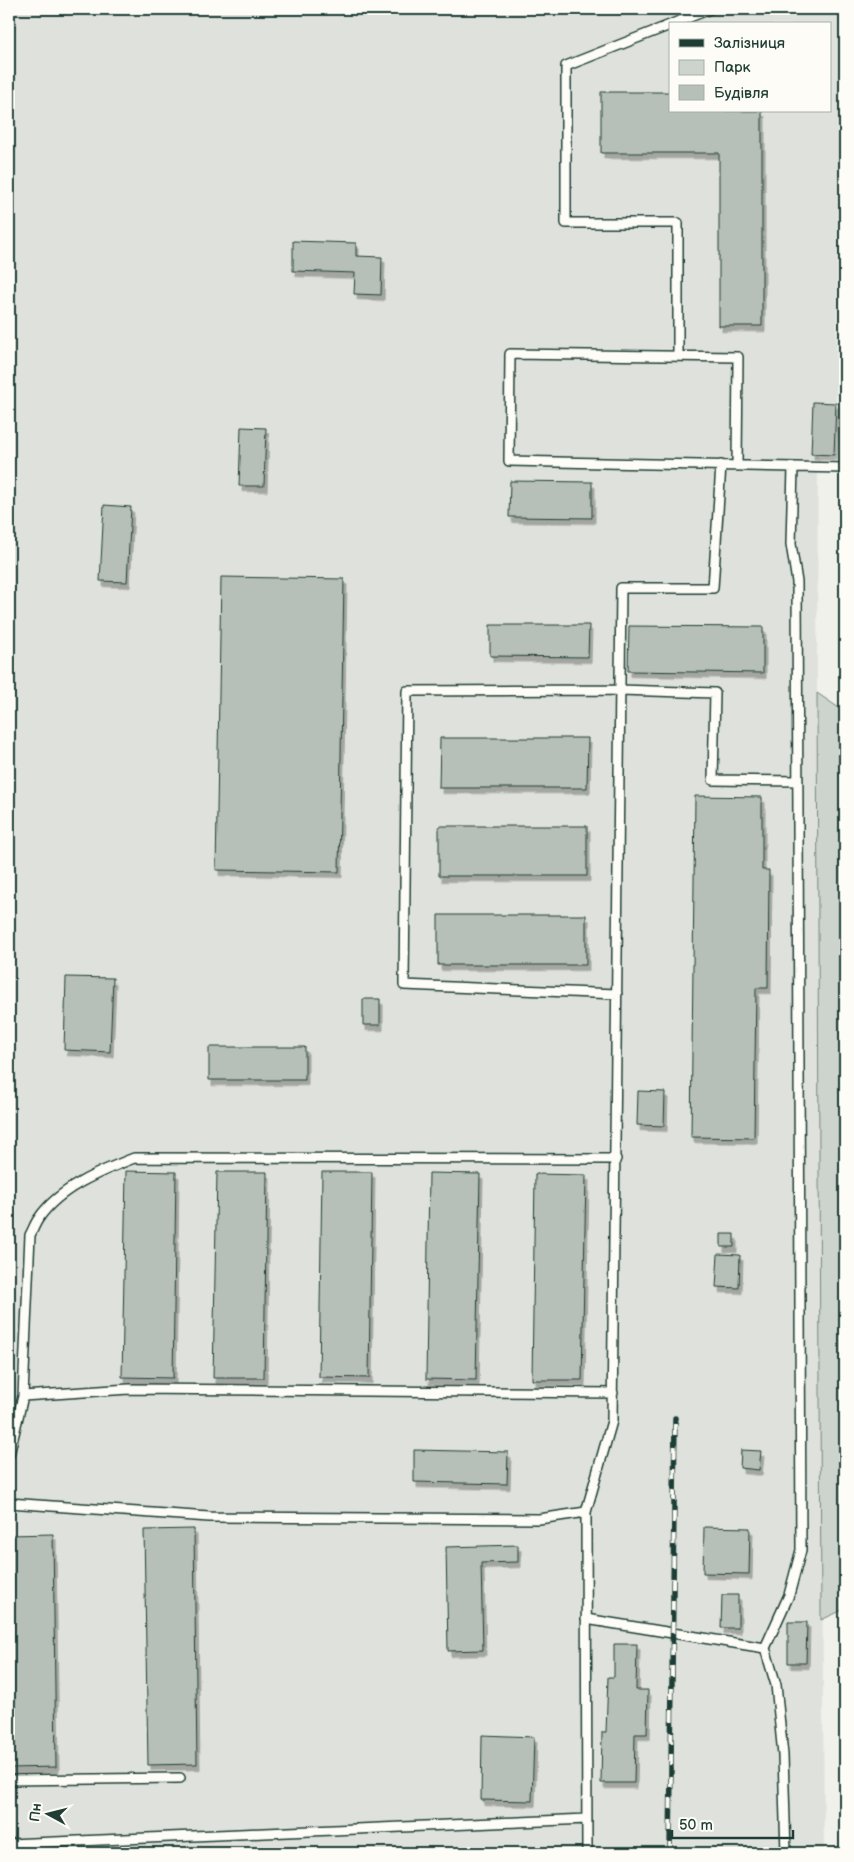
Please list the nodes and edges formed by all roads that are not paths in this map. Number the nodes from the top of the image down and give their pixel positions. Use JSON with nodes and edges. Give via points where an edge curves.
{"nodes":[{"id":1,"x":710,"y":9,"type":"edge"},
{"id":2,"x":676,"y":22,"type":"edge"},
{"id":3,"x":669,"y":25,"type":"edge"},
{"id":4,"x":678,"y":356,"type":"junction"},
{"id":5,"x":721,"y":466,"type":"junction"},
{"id":6,"x":737,"y":466,"type":"junction"},
{"id":7,"x":792,"y":467,"type":"junction"},
{"id":8,"x":845,"y":468,"type":"edge"},
{"id":9,"x":620,"y":690,"type":"junction"},
{"id":10,"x":798,"y":781,"type":"junction"},
{"id":11,"x":617,"y":994,"type":"junction"},
{"id":12,"x":616,"y":1159,"type":"junction"},
{"id":13,"x":613,"y":1393,"type":"junction"},
{"id":14,"x":23,"y":1396,"type":"junction"},
{"id":15,"x":9,"y":1455,"type":"edge"},
{"id":16,"x":9,"y":1503,"type":"edge"},
{"id":17,"x":586,"y":1512,"type":"junction"},
{"id":18,"x":586,"y":1619,"type":"junction"},
{"id":19,"x":765,"y":1648,"type":"junction"},
{"id":20,"x":180,"y":1778,"type":"dead end"},
{"id":21,"x":9,"y":1780,"type":"edge"},
{"id":22,"x":587,"y":1819,"type":"junction"},
{"id":23,"x":9,"y":1844,"type":"edge"},
{"id":24,"x":587,"y":1853,"type":"edge"},
{"id":25,"x":786,"y":1853,"type":"edge"}],
"edges":[{"from":1,"to":2,"type":"lane"},
{"from":3,"to":4,"type":"lane","via":[[566,66],[566,223],[678,223]]},
{"from":4,"to":5,"type":"lane","via":[[510,354],[509,461]]},
{"from":4,"to":6,"type":"lane","via":[[738,357]]},
{"from":5,"to":6,"type":"lane"},
{"from":5,"to":9,"type":"lane","via":[[713,588],[621,588]]},
{"from":6,"to":7,"type":"lane"},
{"from":7,"to":8,"type":"lane"},
{"from":7,"to":10,"type":"lane"},
{"from":9,"to":10,"type":"lane","via":[[715,693],[713,780]]},
{"from":9,"to":11,"type":"lane"},
{"from":9,"to":11,"type":"lane","via":[[407,691],[404,985]]},
{"from":10,"to":19,"type":"lane","via":[[801,1550],[789,1595]]},
{"from":11,"to":12,"type":"lane"},
{"from":12,"to":13,"type":"lane"},
{"from":12,"to":14,"type":"lane","via":[[134,1158],[126,1161],[96,1173],[58,1198],[39,1218],[30,1236]]},
{"from":13,"to":14,"type":"lane","via":[[129,1390]]},
{"from":13,"to":17,"type":"lane","via":[[612,1421]]},
{"from":14,"to":15,"type":"lane"},
{"from":16,"to":17,"type":"lane","via":[[209,1517],[539,1518]]},
{"from":17,"to":18,"type":"lane"},
{"from":18,"to":19,"type":"lane"},
{"from":18,"to":22,"type":"lane"},
{"from":19,"to":25,"type":"lane","via":[[776,1685],[783,1755]]},
{"from":20,"to":21,"type":"lane"},
{"from":22,"to":23,"type":"lane"},
{"from":22,"to":24,"type":"lane"}]}
